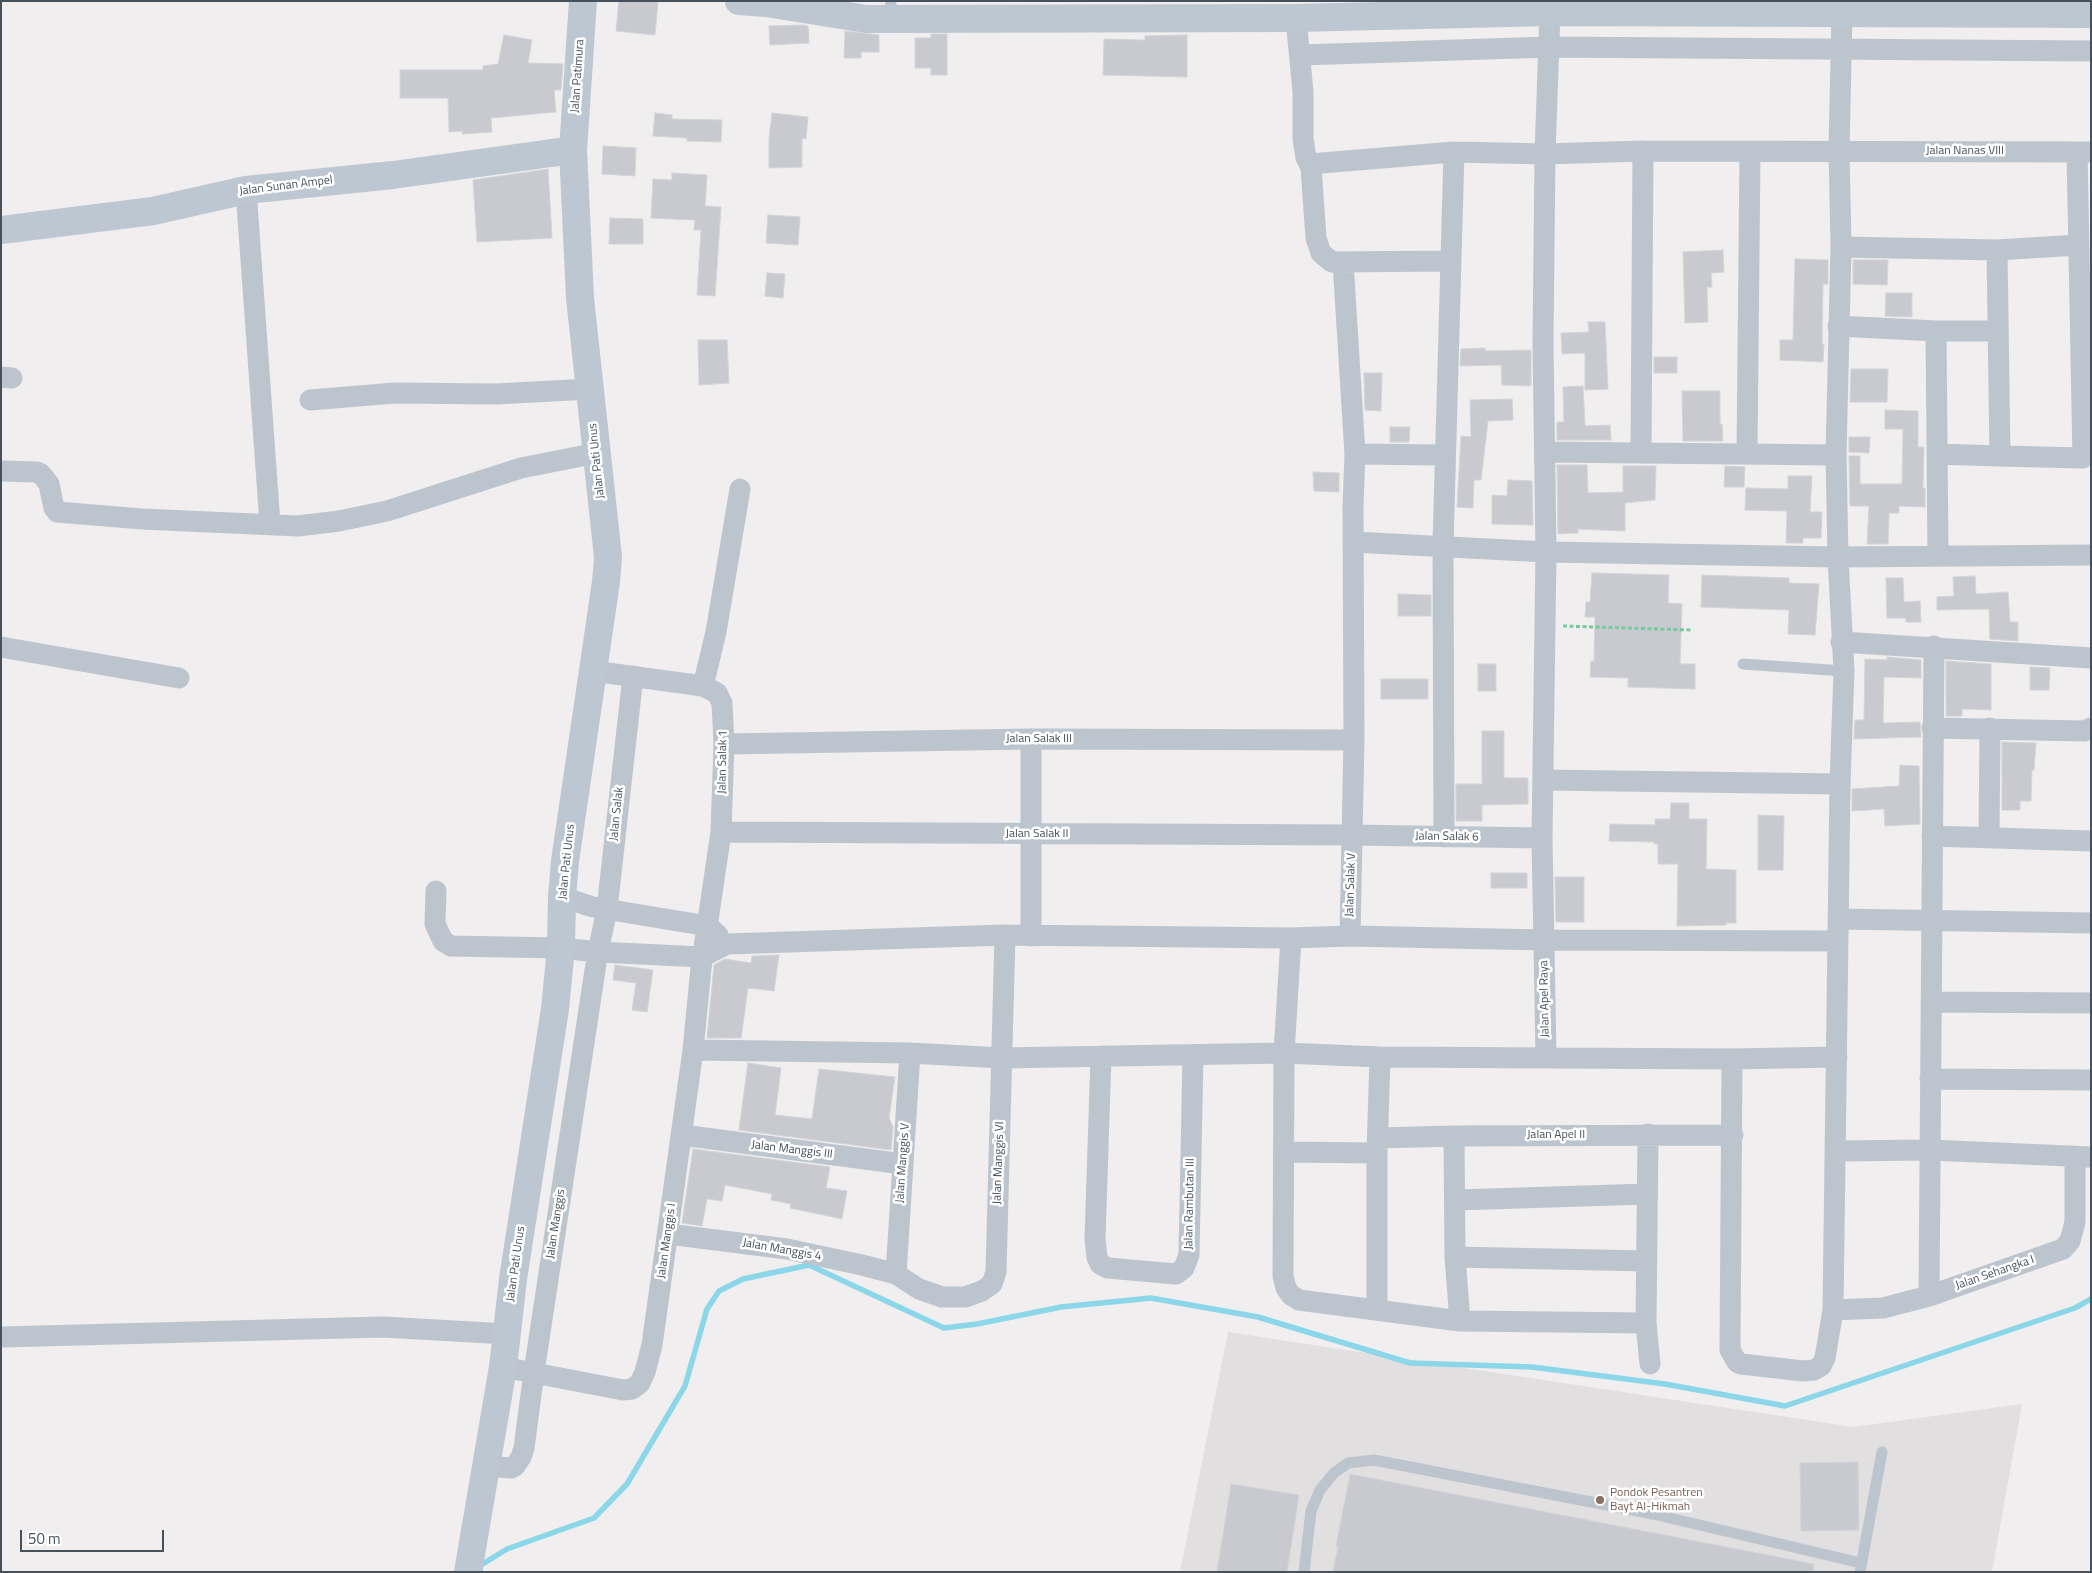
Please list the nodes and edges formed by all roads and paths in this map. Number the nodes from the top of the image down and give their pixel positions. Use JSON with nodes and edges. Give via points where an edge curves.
{"nodes":[{"id":1,"x":583,"y":1,"type":"edge"},
{"id":2,"x":739,"y":1,"type":"edge"},
{"id":3,"x":891,"y":10,"type":"edge"},
{"id":4,"x":967,"y":10,"type":"edge"},
{"id":5,"x":1550,"y":12,"type":"junction"},
{"id":6,"x":1842,"y":13,"type":"junction"},
{"id":7,"x":2091,"y":14,"type":"edge"},
{"id":8,"x":1296,"y":18,"type":"junction"},
{"id":9,"x":1548,"y":47,"type":"junction"},
{"id":10,"x":1840,"y":50,"type":"junction"},
{"id":11,"x":2091,"y":51,"type":"edge"},
{"id":12,"x":1301,"y":55,"type":"junction"},
{"id":13,"x":573,"y":150,"type":"junction"},
{"id":14,"x":1643,"y":150,"type":"junction"},
{"id":15,"x":1839,"y":150,"type":"junction"},
{"id":16,"x":1454,"y":152,"type":"junction"},
{"id":17,"x":1750,"y":152,"type":"junction"},
{"id":18,"x":2084,"y":152,"type":"edge"},
{"id":19,"x":1545,"y":154,"type":"junction"},
{"id":20,"x":1310,"y":164,"type":"junction"},
{"id":21,"x":246,"y":190,"type":"junction"},
{"id":22,"x":1,"y":230,"type":"edge"},
{"id":23,"x":2078,"y":245,"type":"junction"},
{"id":24,"x":1841,"y":247,"type":"junction"},
{"id":25,"x":1997,"y":250,"type":"junction"},
{"id":26,"x":1451,"y":261,"type":"junction"},
{"id":27,"x":1343,"y":262,"type":"junction"},
{"id":28,"x":1838,"y":326,"type":"junction"},
{"id":29,"x":1936,"y":331,"type":"junction"},
{"id":30,"x":1997,"y":331,"type":"junction"},
{"id":31,"x":590,"y":389,"type":"junction"},
{"id":32,"x":310,"y":400,"type":"dead end"},
{"id":33,"x":1545,"y":452,"type":"junction"},
{"id":34,"x":1641,"y":452,"type":"junction"},
{"id":35,"x":597,"y":453,"type":"junction"},
{"id":36,"x":1746,"y":453,"type":"junction"},
{"id":37,"x":1355,"y":454,"type":"junction"},
{"id":38,"x":1937,"y":454,"type":"junction"},
{"id":39,"x":1446,"y":455,"type":"junction"},
{"id":40,"x":1836,"y":455,"type":"junction"},
{"id":41,"x":2000,"y":456,"type":"junction"},
{"id":42,"x":2087,"y":459,"type":"edge"},
{"id":43,"x":1,"y":471,"type":"edge"},
{"id":44,"x":740,"y":489,"type":"dead end"},
{"id":45,"x":270,"y":524,"type":"junction"},
{"id":46,"x":1353,"y":542,"type":"junction"},
{"id":47,"x":1443,"y":545,"type":"junction"},
{"id":48,"x":1546,"y":552,"type":"junction"},
{"id":49,"x":2091,"y":555,"type":"edge"},
{"id":50,"x":1938,"y":556,"type":"junction"},
{"id":51,"x":1838,"y":557,"type":"junction"},
{"id":52,"x":1545,"y":625,"type":"junction"},
{"id":53,"x":1692,"y":630,"type":"dead end"},
{"id":54,"x":1841,"y":642,"type":"junction"},
{"id":55,"x":1934,"y":646,"type":"junction"},
{"id":56,"x":1,"y":647,"type":"edge"},
{"id":57,"x":2091,"y":658,"type":"edge"},
{"id":58,"x":1743,"y":664,"type":"dead end"},
{"id":59,"x":1844,"y":671,"type":"junction"},
{"id":60,"x":613,"y":673,"type":"junction"},
{"id":61,"x":179,"y":678,"type":"dead end"},
{"id":62,"x":703,"y":686,"type":"junction"},
{"id":63,"x":1932,"y":728,"type":"junction"},
{"id":64,"x":1990,"y":728,"type":"junction"},
{"id":65,"x":2091,"y":728,"type":"edge"},
{"id":66,"x":1031,"y":739,"type":"junction"},
{"id":67,"x":1354,"y":740,"type":"junction"},
{"id":68,"x":724,"y":744,"type":"junction"},
{"id":69,"x":1543,"y":780,"type":"junction"},
{"id":70,"x":1840,"y":784,"type":"junction"},
{"id":71,"x":721,"y":832,"type":"junction"},
{"id":72,"x":1032,"y":834,"type":"junction"},
{"id":73,"x":1352,"y":835,"type":"junction"},
{"id":74,"x":1932,"y":836,"type":"junction"},
{"id":75,"x":1444,"y":837,"type":"junction"},
{"id":76,"x":1989,"y":837,"type":"junction"},
{"id":77,"x":1542,"y":838,"type":"junction"},
{"id":78,"x":2091,"y":841,"type":"edge"},
{"id":79,"x":436,"y":891,"type":"dead end"},
{"id":80,"x":585,"y":904,"type":"junction"},
{"id":81,"x":1838,"y":919,"type":"junction"},
{"id":82,"x":1931,"y":921,"type":"junction"},
{"id":83,"x":2091,"y":923,"type":"edge"},
{"id":84,"x":708,"y":926,"type":"junction"},
{"id":85,"x":1005,"y":935,"type":"junction"},
{"id":86,"x":1031,"y":936,"type":"junction"},
{"id":87,"x":1350,"y":936,"type":"junction"},
{"id":88,"x":1291,"y":938,"type":"junction"},
{"id":89,"x":1544,"y":940,"type":"junction"},
{"id":90,"x":1838,"y":941,"type":"junction"},
{"id":91,"x":727,"y":944,"type":"junction"},
{"id":92,"x":578,"y":950,"type":"junction"},
{"id":93,"x":702,"y":957,"type":"junction"},
{"id":94,"x":1931,"y":1002,"type":"junction"},
{"id":95,"x":2091,"y":1003,"type":"edge"},
{"id":96,"x":693,"y":1050,"type":"junction"},
{"id":97,"x":910,"y":1053,"type":"junction"},
{"id":98,"x":1284,"y":1053,"type":"junction"},
{"id":99,"x":1193,"y":1055,"type":"junction"},
{"id":100,"x":1101,"y":1056,"type":"junction"},
{"id":101,"x":1380,"y":1057,"type":"junction"},
{"id":102,"x":1546,"y":1057,"type":"junction"},
{"id":103,"x":1836,"y":1057,"type":"junction"},
{"id":104,"x":1002,"y":1058,"type":"junction"},
{"id":105,"x":1732,"y":1059,"type":"junction"},
{"id":106,"x":1930,"y":1079,"type":"junction"},
{"id":107,"x":2091,"y":1080,"type":"edge"},
{"id":108,"x":1648,"y":1134,"type":"junction"},
{"id":109,"x":682,"y":1135,"type":"junction"},
{"id":110,"x":1732,"y":1135,"type":"junction"},
{"id":111,"x":1454,"y":1136,"type":"junction"},
{"id":112,"x":1378,"y":1146,"type":"junction"},
{"id":113,"x":1835,"y":1150,"type":"junction"},
{"id":114,"x":1930,"y":1150,"type":"junction"},
{"id":115,"x":1284,"y":1152,"type":"junction"},
{"id":116,"x":2083,"y":1156,"type":"edge"},
{"id":117,"x":903,"y":1164,"type":"junction"},
{"id":118,"x":1647,"y":1194,"type":"junction"},
{"id":119,"x":1456,"y":1200,"type":"junction"},
{"id":120,"x":668,"y":1234,"type":"junction"},
{"id":121,"x":1455,"y":1257,"type":"junction"},
{"id":122,"x":1647,"y":1261,"type":"junction"},
{"id":123,"x":896,"y":1274,"type":"junction"},
{"id":124,"x":1929,"y":1296,"type":"junction"},
{"id":125,"x":1377,"y":1310,"type":"junction"},
{"id":126,"x":1833,"y":1310,"type":"junction"},
{"id":127,"x":1460,"y":1321,"type":"junction"},
{"id":128,"x":1646,"y":1323,"type":"junction"},
{"id":129,"x":507,"y":1334,"type":"junction"},
{"id":130,"x":1,"y":1337,"type":"edge"},
{"id":131,"x":1650,"y":1364,"type":"dead end"},
{"id":132,"x":519,"y":1370,"type":"junction"},
{"id":133,"x":1882,"y":1452,"type":"dead end"},
{"id":134,"x":1861,"y":1567,"type":"edge"},
{"id":135,"x":468,"y":1572,"type":"edge"},
{"id":136,"x":1304,"y":1572,"type":"edge"}],
"edges":[{"from":1,"to":13,"type":"main road","name":"Jalan Patimura"},
{"from":2,"to":3,"type":"main road","via":[[866,19]]},
{"from":3,"to":4,"type":"main road"},
{"from":4,"to":8,"type":"main road"},
{"from":5,"to":6,"type":"main road"},
{"from":5,"to":8,"type":"main road"},
{"from":5,"to":9,"type":"street","name":"Jalan Apel Raya"},
{"from":6,"to":7,"type":"main road"},
{"from":6,"to":10,"type":"street"},
{"from":8,"to":12,"type":"street"},
{"from":9,"to":10,"type":"street"},
{"from":9,"to":12,"type":"street"},
{"from":9,"to":19,"type":"street","name":"Jalan Apel Raya"},
{"from":10,"to":11,"type":"street"},
{"from":10,"to":15,"type":"street"},
{"from":12,"to":20,"type":"street","via":[[1303,138]]},
{"from":13,"to":21,"type":"main road","name":"Jalan Sunan Ampel","via":[[393,175]]},
{"from":13,"to":31,"type":"main road","name":"Jalan Pati Unus","via":[[580,298]]},
{"from":14,"to":17,"type":"street","name":"Jalan Nanas VIII"},
{"from":14,"to":19,"type":"street","name":"Jalan Nanas VIII"},
{"from":14,"to":34,"type":"street"},
{"from":15,"to":17,"type":"street","name":"Jalan Nanas VIII"},
{"from":15,"to":18,"type":"street","name":"Jalan Nanas VIII"},
{"from":15,"to":24,"type":"street"},
{"from":16,"to":19,"type":"street","name":"Jalan Nanas VIII"},
{"from":16,"to":20,"type":"street","name":"Jalan Nanas VIII"},
{"from":16,"to":26,"type":"street"},
{"from":17,"to":36,"type":"street"},
{"from":18,"to":23,"type":"street"},
{"from":19,"to":33,"type":"street","name":"Jalan Apel Raya"},
{"from":20,"to":27,"type":"street","via":[[1318,245],[1327,260]]},
{"from":21,"to":22,"type":"main road","name":"Jalan Sunan Ampel","via":[[153,211]]},
{"from":21,"to":45,"type":"street"},
{"from":23,"to":25,"type":"street"},
{"from":23,"to":42,"type":"street"},
{"from":24,"to":25,"type":"street"},
{"from":24,"to":28,"type":"street"},
{"from":25,"to":30,"type":"street"},
{"from":26,"to":27,"type":"street"},
{"from":26,"to":39,"type":"street"},
{"from":27,"to":37,"type":"street","name":"Jalan Salak V"},
{"from":28,"to":29,"type":"street"},
{"from":28,"to":40,"type":"street"},
{"from":29,"to":30,"type":"street"},
{"from":29,"to":38,"type":"street"},
{"from":30,"to":41,"type":"street"},
{"from":31,"to":32,"type":"street","via":[[496,394],[395,393]]},
{"from":31,"to":35,"type":"main road","name":"Jalan Pati Unus"},
{"from":33,"to":34,"type":"street"},
{"from":33,"to":48,"type":"street","name":"Jalan Apel Raya"},
{"from":34,"to":36,"type":"street"},
{"from":35,"to":45,"type":"street","via":[[521,468],[387,511],[298,526]]},
{"from":35,"to":60,"type":"main road","name":"Jalan Pati Unus","via":[[608,557],[606,582]]},
{"from":36,"to":40,"type":"street"},
{"from":37,"to":39,"type":"street"},
{"from":37,"to":46,"type":"street","name":"Jalan Salak V"},
{"from":38,"to":41,"type":"street"},
{"from":38,"to":50,"type":"street"},
{"from":39,"to":47,"type":"street"},
{"from":40,"to":51,"type":"street"},
{"from":41,"to":42,"type":"street"},
{"from":43,"to":45,"type":"street","via":[[41,474],[48,484],[57,512]]},
{"from":44,"to":62,"type":"street","via":[[716,632]]},
{"from":46,"to":47,"type":"street"},
{"from":46,"to":67,"type":"street","name":"Jalan Salak V"},
{"from":47,"to":48,"type":"street"},
{"from":47,"to":75,"type":"street"},
{"from":48,"to":51,"type":"street"},
{"from":48,"to":52,"type":"street","name":"Jalan Apel Raya"},
{"from":49,"to":50,"type":"street"},
{"from":50,"to":51,"type":"street"},
{"from":51,"to":54,"type":"street"},
{"from":52,"to":53,"type":"path"},
{"from":52,"to":69,"type":"street","name":"Jalan Apel Raya"},
{"from":54,"to":55,"type":"street"},
{"from":54,"to":59,"type":"street"},
{"from":55,"to":57,"type":"street"},
{"from":55,"to":63,"type":"street"},
{"from":56,"to":61,"type":"street"},
{"from":58,"to":59,"type":"lane"},
{"from":59,"to":70,"type":"street"},
{"from":60,"to":62,"type":"street"},
{"from":60,"to":80,"type":"street","name":"Jalan Salak"},
{"from":60,"to":80,"type":"main road","name":"Jalan Pati Unus","via":[[565,861]]},
{"from":62,"to":68,"type":"street","name":"Jalan Salak 1","via":[[720,697],[724,713]]},
{"from":63,"to":64,"type":"street"},
{"from":63,"to":74,"type":"street"},
{"from":64,"to":65,"type":"street","via":[[2084,731]]},
{"from":64,"to":76,"type":"street"},
{"from":66,"to":67,"type":"street","name":"Jalan Salak III"},
{"from":66,"to":68,"type":"street","name":"Jalan Salak III"},
{"from":66,"to":72,"type":"street"},
{"from":67,"to":73,"type":"street","name":"Jalan Salak V"},
{"from":68,"to":71,"type":"street","name":"Jalan Salak 1"},
{"from":69,"to":70,"type":"street"},
{"from":69,"to":77,"type":"street","name":"Jalan Apel Raya"},
{"from":70,"to":81,"type":"street"},
{"from":71,"to":72,"type":"street","name":"Jalan Salak II"},
{"from":71,"to":84,"type":"street","name":"Jalan Salak 1"},
{"from":72,"to":73,"type":"street","name":"Jalan Salak II"},
{"from":72,"to":86,"type":"street"},
{"from":73,"to":75,"type":"street","name":"Jalan Salak 6"},
{"from":73,"to":87,"type":"street","name":"Jalan Salak V"},
{"from":74,"to":76,"type":"street"},
{"from":74,"to":82,"type":"street"},
{"from":75,"to":77,"type":"street","name":"Jalan Salak 6"},
{"from":76,"to":78,"type":"street"},
{"from":77,"to":89,"type":"street","name":"Jalan Apel Raya"},
{"from":79,"to":92,"type":"street","via":[[435,924],[443,941],[451,946]]},
{"from":80,"to":84,"type":"street"},
{"from":80,"to":92,"type":"main road","name":"Jalan Pati Unus"},
{"from":80,"to":92,"type":"street","name":"Jalan Salak"},
{"from":81,"to":82,"type":"street"},
{"from":81,"to":90,"type":"street"},
{"from":82,"to":83,"type":"street"},
{"from":82,"to":94,"type":"street"},
{"from":84,"to":91,"type":"street"},
{"from":84,"to":93,"type":"street","name":"Jalan Salak 1"},
{"from":85,"to":86,"type":"street"},
{"from":85,"to":91,"type":"street"},
{"from":85,"to":104,"type":"street","name":"Jalan Manggis VI"},
{"from":86,"to":88,"type":"street"},
{"from":87,"to":88,"type":"street"},
{"from":87,"to":89,"type":"street"},
{"from":88,"to":98,"type":"street"},
{"from":89,"to":90,"type":"street"},
{"from":89,"to":102,"type":"street","name":"Jalan Apel Raya"},
{"from":90,"to":103,"type":"street"},
{"from":91,"to":93,"type":"street"},
{"from":92,"to":93,"type":"street"},
{"from":92,"to":129,"type":"main road","name":"Jalan Pati Unus","via":[[555,1009]]},
{"from":92,"to":132,"type":"street","name":"Jalan Manggis"},
{"from":93,"to":96,"type":"street","name":"Jalan Manggis I"},
{"from":94,"to":95,"type":"street"},
{"from":94,"to":106,"type":"street"},
{"from":96,"to":97,"type":"street"},
{"from":96,"to":109,"type":"street","name":"Jalan Manggis I"},
{"from":97,"to":104,"type":"street"},
{"from":97,"to":117,"type":"street","name":"Jalan Manggis V"},
{"from":98,"to":99,"type":"street"},
{"from":98,"to":101,"type":"street"},
{"from":98,"to":115,"type":"street"},
{"from":99,"to":100,"type":"street"},
{"from":99,"to":100,"type":"street","name":"Jalan Rambutan III","via":[[1189,1255],[1184,1268],[1176,1274],[1108,1268],[1096,1257]]},
{"from":100,"to":104,"type":"street"},
{"from":101,"to":102,"type":"street"},
{"from":101,"to":112,"type":"street"},
{"from":102,"to":105,"type":"street"},
{"from":103,"to":105,"type":"street"},
{"from":103,"to":113,"type":"street"},
{"from":104,"to":123,"type":"street","name":"Jalan Manggis VI","via":[[996,1272],[992,1284],[965,1297],[942,1297],[918,1289]]},
{"from":105,"to":110,"type":"street"},
{"from":106,"to":107,"type":"street"},
{"from":106,"to":114,"type":"street"},
{"from":108,"to":110,"type":"street","name":"Jalan Apel II"},
{"from":108,"to":111,"type":"street","name":"Jalan Apel II"},
{"from":108,"to":118,"type":"street"},
{"from":109,"to":117,"type":"street","name":"Jalan Manggis III"},
{"from":109,"to":120,"type":"street","name":"Jalan Manggis I"},
{"from":110,"to":126,"type":"street","via":[[1729,1342],[1733,1357],[1741,1364],[1814,1370],[1825,1358]]},
{"from":111,"to":112,"type":"street","name":"Jalan Apel II"},
{"from":111,"to":119,"type":"street"},
{"from":112,"to":115,"type":"street","name":"Jalan Apel II"},
{"from":112,"to":125,"type":"street"},
{"from":113,"to":114,"type":"street"},
{"from":113,"to":126,"type":"street"},
{"from":114,"to":116,"type":"street"},
{"from":114,"to":124,"type":"street"},
{"from":115,"to":125,"type":"street","via":[[1282,1276],[1286,1288],[1299,1300]]},
{"from":116,"to":124,"type":"street","name":"Jalan Sehangka I","via":[[2075,1222],[2070,1241],[2063,1249]]},
{"from":117,"to":123,"type":"street","name":"Jalan Manggis V"},
{"from":118,"to":119,"type":"street"},
{"from":118,"to":122,"type":"street"},
{"from":119,"to":121,"type":"street"},
{"from":120,"to":123,"type":"street","name":"Jalan Manggis 4","via":[[787,1249]]},
{"from":120,"to":132,"type":"street","name":"Jalan Manggis I","via":[[652,1345],[640,1383],[632,1389],[623,1390]]},
{"from":121,"to":122,"type":"street"},
{"from":121,"to":127,"type":"street"},
{"from":122,"to":128,"type":"street"},
{"from":124,"to":126,"type":"street","name":"Jalan Sehangka I","via":[[1883,1308]]},
{"from":125,"to":127,"type":"street"},
{"from":127,"to":128,"type":"street"},
{"from":128,"to":131,"type":"street"},
{"from":129,"to":130,"type":"street","via":[[383,1327]]},
{"from":129,"to":132,"type":"main road","name":"Jalan Pati Unus"},
{"from":132,"to":135,"type":"main road","name":"Jalan Pati Unus","via":[[498,1466]]},
{"from":133,"to":134,"type":"lane"},
{"from":134,"to":136,"type":"lane","via":[[1653,1514],[1374,1460],[1348,1463],[1334,1473],[1320,1490],[1311,1511]]}]}
